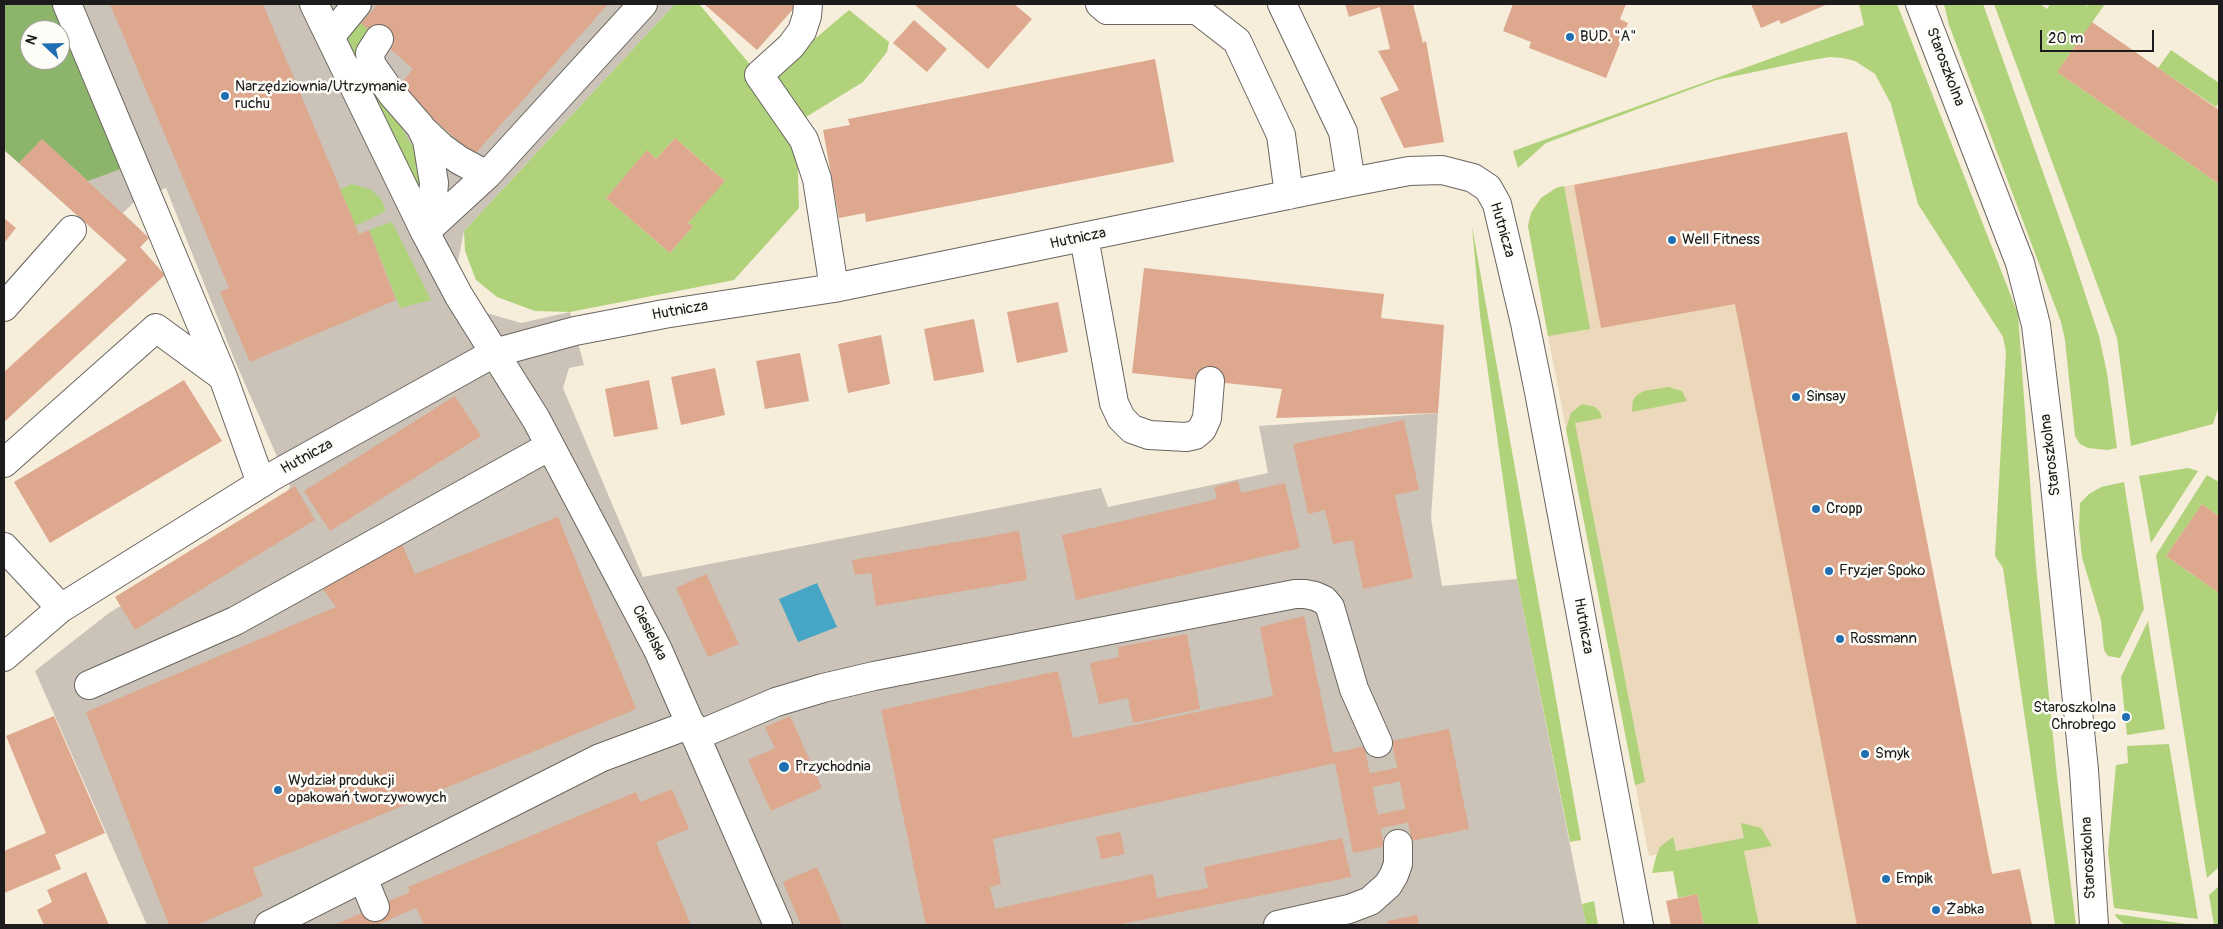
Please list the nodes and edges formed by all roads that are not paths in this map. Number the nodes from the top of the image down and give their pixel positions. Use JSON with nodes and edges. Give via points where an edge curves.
{"nodes":[{"id":1,"x":67,"y":4,"type":"edge"},
{"id":2,"x":314,"y":4,"type":"edge"},
{"id":3,"x":357,"y":4,"type":"edge"},
{"id":4,"x":643,"y":4,"type":"edge"},
{"id":5,"x":808,"y":4,"type":"edge"},
{"id":6,"x":1100,"y":4,"type":"edge"},
{"id":7,"x":1282,"y":4,"type":"edge"},
{"id":8,"x":1920,"y":4,"type":"edge"},
{"id":9,"x":330,"y":37,"type":"junction"},
{"id":10,"x":379,"y":38,"type":"dead end"},
{"id":11,"x":420,"y":126,"type":"junction"},
{"id":12,"x":487,"y":175,"type":"junction"},
{"id":13,"x":1351,"y":182,"type":"junction"},
{"id":14,"x":1289,"y":195,"type":"junction"},
{"id":15,"x":72,"y":230,"type":"dead end"},
{"id":16,"x":425,"y":232,"type":"junction"},
{"id":17,"x":1084,"y":237,"type":"junction"},
{"id":18,"x":834,"y":288,"type":"junction"},
{"id":19,"x":4,"y":307,"type":"edge"},
{"id":20,"x":494,"y":353,"type":"junction"},
{"id":21,"x":224,"y":377,"type":"junction"},
{"id":22,"x":1210,"y":381,"type":"dead end"},
{"id":23,"x":550,"y":446,"type":"junction"},
{"id":24,"x":4,"y":463,"type":"edge"},
{"id":25,"x":261,"y":483,"type":"junction"},
{"id":26,"x":4,"y":547,"type":"edge"},
{"id":27,"x":61,"y":608,"type":"junction"},
{"id":28,"x":4,"y":657,"type":"edge"},
{"id":29,"x":89,"y":685,"type":"dead end"},
{"id":30,"x":694,"y":730,"type":"junction"},
{"id":31,"x":1378,"y":743,"type":"tunnel mouth"},
{"id":32,"x":1398,"y":844,"type":"tunnel mouth"},
{"id":33,"x":363,"y":878,"type":"junction"},
{"id":34,"x":380,"y":919,"type":"edge"},
{"id":35,"x":269,"y":925,"type":"edge"},
{"id":36,"x":778,"y":925,"type":"edge"},
{"id":37,"x":1278,"y":925,"type":"edge"},
{"id":38,"x":1639,"y":925,"type":"edge"},
{"id":39,"x":2094,"y":925,"type":"edge"}],
"edges":[{"from":1,"to":21,"type":"street"},
{"from":2,"to":9,"type":"street","name":"Ciesielska"},
{"from":3,"to":9,"type":"street"},
{"from":4,"to":12,"type":"street"},
{"from":5,"to":18,"type":"street","via":[[802,31],[791,46],[759,75],[804,140],[817,178]]},
{"from":6,"to":14,"type":"street","via":[[1107,10],[1197,10],[1236,41],[1281,136]]},
{"from":7,"to":13,"type":"street","via":[[1343,132]]},
{"from":8,"to":39,"type":"street","name":"Staroszkolna","via":[[2020,263],[2036,326],[2084,770]]},
{"from":9,"to":16,"type":"street","name":"Ciesielska"},
{"from":10,"to":11,"type":"street","via":[[370,53],[372,64],[392,94]]},
{"from":11,"to":12,"type":"street","via":[[441,147]]},
{"from":11,"to":16,"type":"street","via":[[427,140],[434,183],[432,210]]},
{"from":12,"to":16,"type":"street"},
{"from":13,"to":14,"type":"street","name":"Hutnicza"},
{"from":13,"to":38,"type":"street","name":"Hutnicza","via":[[1409,171],[1442,170],[1473,178],[1488,188],[1497,204],[1539,392]]},
{"from":14,"to":17,"type":"street","name":"Hutnicza"},
{"from":15,"to":19,"type":"street"},
{"from":16,"to":20,"type":"street","name":"Ciesielska"},
{"from":17,"to":18,"type":"street","name":"Hutnicza"},
{"from":17,"to":22,"type":"street","via":[[1114,403],[1121,418],[1132,429],[1149,435],[1195,435],[1207,418]]},
{"from":18,"to":20,"type":"street","name":"Hutnicza","via":[[575,330]]},
{"from":20,"to":23,"type":"street","name":"Ciesielska"},
{"from":20,"to":25,"type":"street","name":"Hutnicza"},
{"from":21,"to":24,"type":"street","via":[[156,328]]},
{"from":21,"to":25,"type":"street"},
{"from":23,"to":29,"type":"street","via":[[235,622]]},
{"from":23,"to":30,"type":"street","name":"Ciesielska","via":[[658,650]]},
{"from":25,"to":27,"type":"street","name":"Hutnicza"},
{"from":26,"to":27,"type":"street"},
{"from":27,"to":28,"type":"street","name":"Hutnicza"},
{"from":30,"to":31,"type":"street","via":[[832,686],[1305,594],[1324,600],[1330,607],[1354,689]]},
{"from":30,"to":33,"type":"street","via":[[600,758]]},
{"from":30,"to":36,"type":"street","name":"Ciesielska"},
{"from":32,"to":37,"type":"street","via":[[1398,864],[1394,875],[1384,890],[1370,901]]},
{"from":33,"to":34,"type":"street"},
{"from":33,"to":35,"type":"street"}]}
